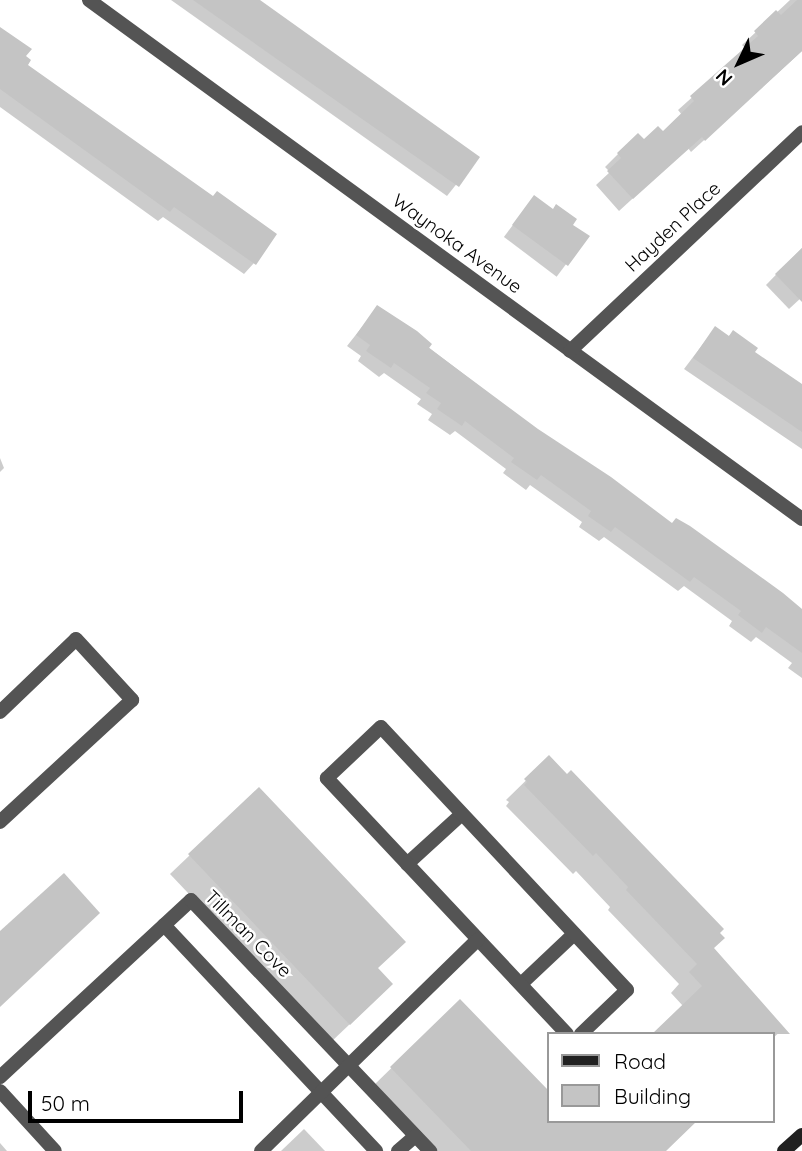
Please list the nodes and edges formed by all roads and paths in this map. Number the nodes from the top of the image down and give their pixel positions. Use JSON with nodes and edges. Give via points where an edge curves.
{"nodes":[{"id":1,"x":89,"y":0,"type":"edge"},
{"id":2,"x":802,"y":132,"type":"edge"},
{"id":3,"x":570,"y":351,"type":"junction"},
{"id":4,"x":802,"y":519,"type":"edge"},
{"id":5,"x":0,"y":712,"type":"edge"},
{"id":6,"x":462,"y":814,"type":"junction"},
{"id":7,"x":0,"y":822,"type":"edge"},
{"id":8,"x":407,"y":864,"type":"junction"},
{"id":9,"x":164,"y":925,"type":"junction"},
{"id":10,"x":574,"y":934,"type":"junction"},
{"id":11,"x":478,"y":939,"type":"junction"},
{"id":12,"x":521,"y":984,"type":"junction"},
{"id":13,"x":565,"y":1032,"type":"edge"},
{"id":14,"x":583,"y":1032,"type":"edge"},
{"id":15,"x":349,"y":1066,"type":"junction"},
{"id":16,"x":0,"y":1077,"type":"edge"},
{"id":17,"x":0,"y":1091,"type":"edge"},
{"id":18,"x":322,"y":1094,"type":"junction"},
{"id":19,"x":802,"y":1135,"type":"edge"},
{"id":20,"x":415,"y":1136,"type":"junction"},
{"id":21,"x":55,"y":1151,"type":"edge"},
{"id":22,"x":261,"y":1151,"type":"edge"},
{"id":23,"x":376,"y":1151,"type":"edge"},
{"id":24,"x":398,"y":1151,"type":"edge"},
{"id":25,"x":430,"y":1151,"type":"edge"},
{"id":26,"x":785,"y":1151,"type":"edge"}],
"edges":[{"from":1,"to":3,"type":"street","name":"Waynoka Avenue"},
{"from":2,"to":3,"type":"street","name":"Hayden Place"},
{"from":3,"to":4,"type":"street","name":"Waynoka Avenue"},
{"from":5,"to":7,"type":"street","via":[[76,639],[132,700]]},
{"from":6,"to":8,"type":"street"},
{"from":6,"to":8,"type":"street","via":[[381,727],[327,778]]},
{"from":6,"to":10,"type":"street"},
{"from":8,"to":11,"type":"street"},
{"from":9,"to":15,"type":"street","name":"Tillman Cove","via":[[191,900]]},
{"from":9,"to":16,"type":"street"},
{"from":9,"to":18,"type":"street"},
{"from":10,"to":12,"type":"street"},
{"from":10,"to":14,"type":"street","via":[[628,990]]},
{"from":11,"to":12,"type":"street"},
{"from":11,"to":15,"type":"street"},
{"from":12,"to":13,"type":"street"},
{"from":15,"to":18,"type":"street"},
{"from":15,"to":20,"type":"street","name":"Tillman Cove"},
{"from":17,"to":21,"type":"street"},
{"from":18,"to":22,"type":"street"},
{"from":18,"to":23,"type":"street"},
{"from":19,"to":26,"type":"main road"},
{"from":20,"to":24,"type":"street"},
{"from":20,"to":25,"type":"street","name":"Tillman Cove"}]}
